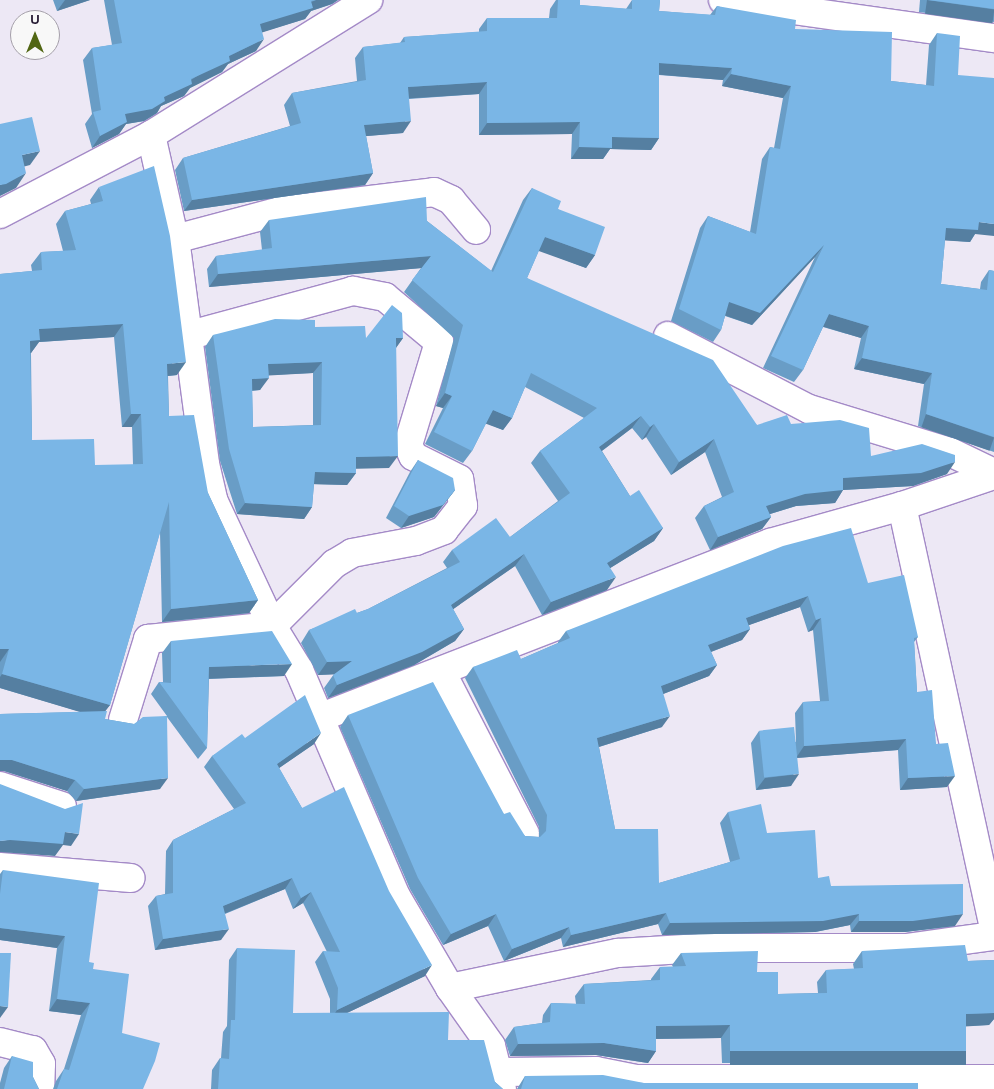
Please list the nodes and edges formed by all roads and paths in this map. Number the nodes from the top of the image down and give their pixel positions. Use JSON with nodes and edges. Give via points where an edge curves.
{"nodes":[{"id":1,"x":368,"y":0,"type":"edge"},
{"id":2,"x":723,"y":0,"type":"edge"},
{"id":3,"x":994,"y":38,"type":"edge"},
{"id":4,"x":151,"y":135,"type":"junction"},
{"id":5,"x":0,"y":214,"type":"edge"},
{"id":6,"x":476,"y":230,"type":"dead end"},
{"id":7,"x":175,"y":239,"type":"junction"},
{"id":8,"x":190,"y":335,"type":"junction"},
{"id":9,"x":668,"y":336,"type":"dead end"},
{"id":10,"x":994,"y":474,"type":"edge"},
{"id":11,"x":902,"y":506,"type":"junction"},
{"id":12,"x":272,"y":626,"type":"junction"},
{"id":13,"x":442,"y":673,"type":"junction"},
{"id":14,"x":319,"y":718,"type":"junction"},
{"id":15,"x":124,"y":720,"type":"edge"},
{"id":16,"x":0,"y":786,"type":"edge"},
{"id":17,"x":62,"y":806,"type":"edge"},
{"id":18,"x":525,"y":834,"type":"edge"},
{"id":19,"x":0,"y":867,"type":"edge"},
{"id":20,"x":131,"y":878,"type":"dead end"},
{"id":21,"x":994,"y":929,"type":"edge"},
{"id":22,"x":994,"y":936,"type":"edge"},
{"id":23,"x":450,"y":988,"type":"junction"},
{"id":24,"x":0,"y":1042,"type":"edge"},
{"id":25,"x":994,"y":1079,"type":"edge"},
{"id":26,"x":501,"y":1080,"type":"edge"},
{"id":27,"x":40,"y":1089,"type":"edge"}],
"edges":[{"from":1,"to":4,"type":"street"},
{"from":2,"to":3,"type":"street"},
{"from":4,"to":5,"type":"street"},
{"from":4,"to":7,"type":"street"},
{"from":6,"to":7,"type":"street","via":[[451,200],[434,192],[280,211]]},
{"from":7,"to":8,"type":"street"},
{"from":8,"to":12,"type":"street","via":[[204,464],[214,502]]},
{"from":8,"to":12,"type":"street","via":[[363,291],[385,297],[439,342],[408,445],[413,456],[459,479],[464,494],[460,514],[444,530],[416,541],[352,553],[334,564]]},
{"from":9,"to":10,"type":"street","via":[[809,409],[950,452]]},
{"from":10,"to":11,"type":"street"},
{"from":11,"to":13,"type":"street","via":[[770,543]]},
{"from":11,"to":21,"type":"street"},
{"from":12,"to":14,"type":"street","via":[[294,660]]},
{"from":12,"to":15,"type":"street","via":[[148,639]]},
{"from":13,"to":14,"type":"street"},
{"from":13,"to":18,"type":"street"},
{"from":14,"to":23,"type":"street","via":[[396,896]]},
{"from":16,"to":17,"type":"street"},
{"from":19,"to":20,"type":"street"},
{"from":22,"to":23,"type":"street","via":[[906,948],[701,948],[618,953]]},
{"from":23,"to":26,"type":"street","via":[[491,1046]]},
{"from":24,"to":27,"type":"street","via":[[33,1050],[41,1064]]},
{"from":25,"to":26,"type":"street","via":[[636,1079],[596,1070]]}]}
